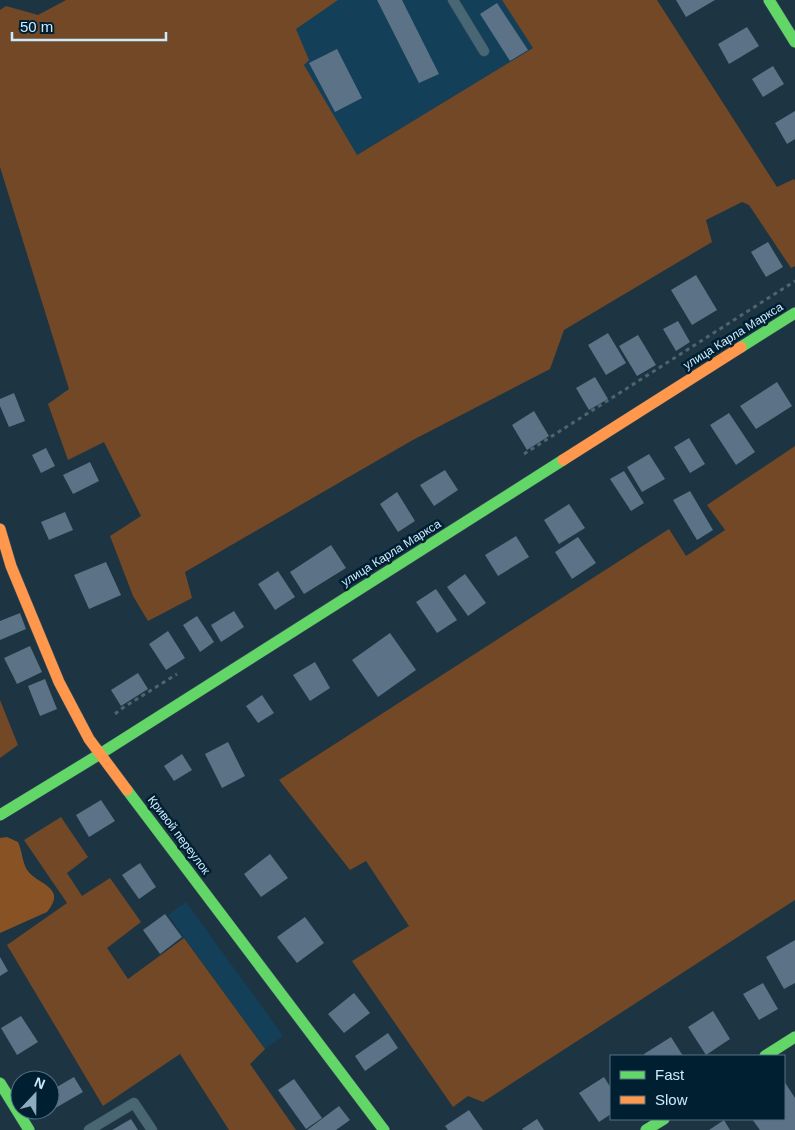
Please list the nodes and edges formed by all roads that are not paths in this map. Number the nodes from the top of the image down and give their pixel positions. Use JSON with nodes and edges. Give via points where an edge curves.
{"nodes":[{"id":1,"x":453,"y":0,"type":"edge"},
{"id":2,"x":769,"y":0,"type":"edge"},
{"id":3,"x":795,"y":42,"type":"edge"},
{"id":4,"x":484,"y":51,"type":"dead end"},
{"id":5,"x":795,"y":313,"type":"edge"},
{"id":6,"x":0,"y":529,"type":"edge"},
{"id":7,"x":100,"y":754,"type":"junction"},
{"id":8,"x":0,"y":815,"type":"edge"},
{"id":9,"x":795,"y":1037,"type":"edge"},
{"id":10,"x":767,"y":1055,"type":"edge"},
{"id":11,"x":0,"y":1083,"type":"edge"},
{"id":12,"x":662,"y":1120,"type":"edge"},
{"id":13,"x":29,"y":1130,"type":"edge"},
{"id":14,"x":89,"y":1130,"type":"edge"},
{"id":15,"x":152,"y":1130,"type":"edge"},
{"id":16,"x":384,"y":1130,"type":"edge"},
{"id":17,"x":646,"y":1130,"type":"edge"}],
"edges":[{"from":1,"to":4,"type":"lane"},
{"from":2,"to":3,"type":"main road"},
{"from":5,"to":7,"type":"main road","name":"улица Карла Маркса"},
{"from":6,"to":7,"type":"main road","name":"Кривой переулок","via":[[11,566],[59,682]]},
{"from":7,"to":8,"type":"main road","name":"улица Карла Маркса"},
{"from":7,"to":16,"type":"main road","name":"Кривой переулок"},
{"from":9,"to":10,"type":"main road"},
{"from":11,"to":13,"type":"main road"},
{"from":12,"to":17,"type":"main road"},
{"from":14,"to":15,"type":"lane","via":[[134,1103]]}]}
